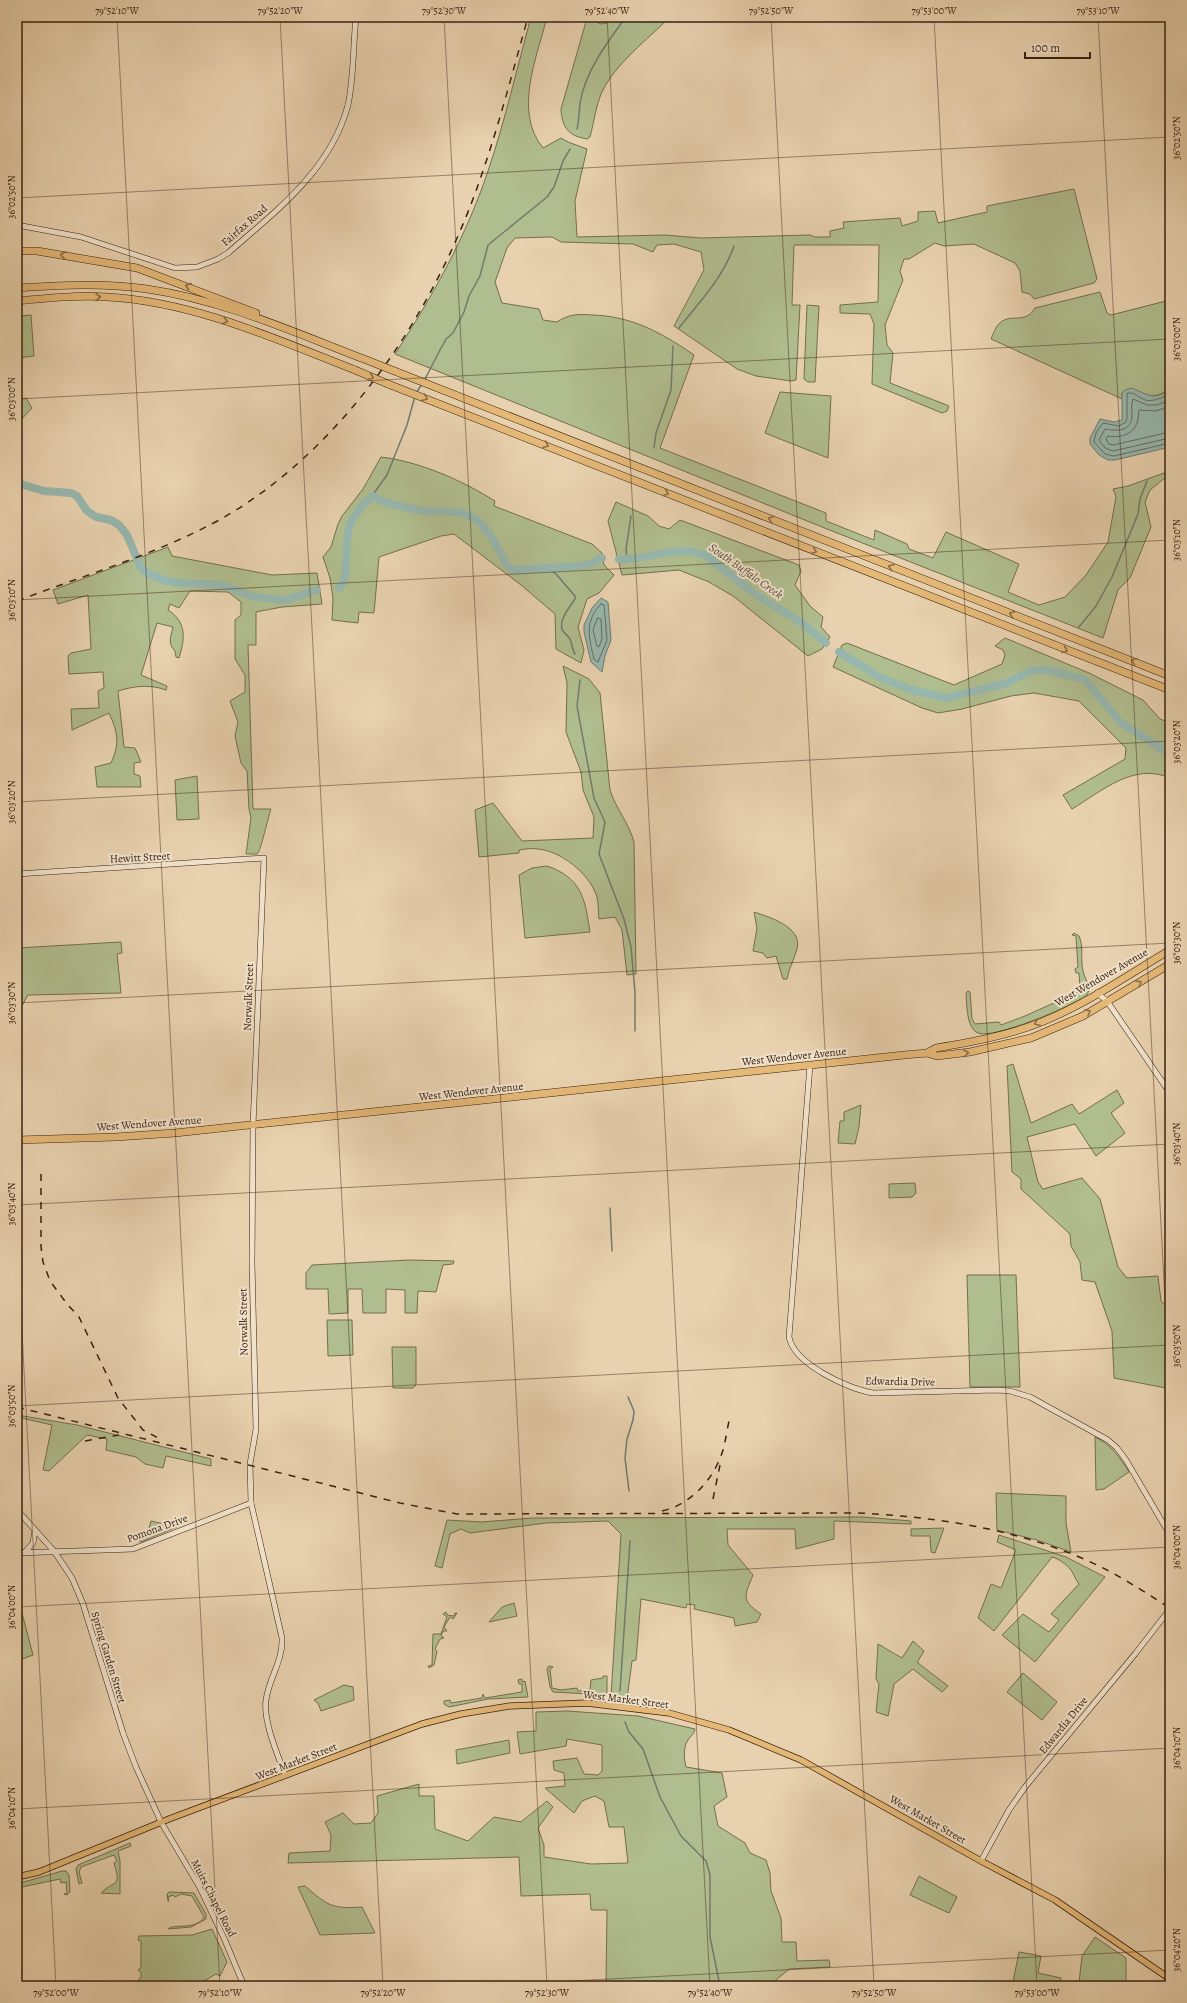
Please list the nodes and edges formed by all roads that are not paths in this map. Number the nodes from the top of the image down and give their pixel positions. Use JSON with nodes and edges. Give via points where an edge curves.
{"nodes":[{"id":1,"x":356,"y":17,"type":"edge"},
{"id":2,"x":17,"y":224,"type":"edge"},
{"id":3,"x":17,"y":251,"type":"edge"},
{"id":4,"x":17,"y":288,"type":"edge"},
{"id":5,"x":74,"y":297,"type":"junction"},
{"id":6,"x":17,"y":301,"type":"edge"},
{"id":7,"x":17,"y":306,"type":"edge"},
{"id":8,"x":340,"y":350,"type":"junction"},
{"id":9,"x":1170,"y":676,"type":"edge"},
{"id":10,"x":1170,"y":692,"type":"edge"},
{"id":11,"x":264,"y":858,"type":"joint"},
{"id":12,"x":17,"y":874,"type":"edge"},
{"id":13,"x":1170,"y":950,"type":"edge"},
{"id":14,"x":1170,"y":964,"type":"edge"},
{"id":15,"x":1105,"y":989,"type":"junction"},
{"id":16,"x":1097,"y":993,"type":"junction"},
{"id":17,"x":1108,"y":1001,"type":"junction"},
{"id":18,"x":927,"y":1053,"type":"junction"},
{"id":19,"x":810,"y":1065,"type":"junction"},
{"id":20,"x":1170,"y":1093,"type":"edge"},
{"id":21,"x":253,"y":1126,"type":"junction"},
{"id":22,"x":17,"y":1140,"type":"edge"},
{"id":23,"x":251,"y":1503,"type":"junction"},
{"id":24,"x":17,"y":1510,"type":"edge"},
{"id":25,"x":35,"y":1530,"type":"junction"},
{"id":26,"x":1170,"y":1535,"type":"edge"},
{"id":27,"x":54,"y":1551,"type":"junction"},
{"id":28,"x":25,"y":1552,"type":"junction"},
{"id":29,"x":17,"y":1553,"type":"edge"},
{"id":30,"x":1170,"y":1608,"type":"edge"},
{"id":31,"x":285,"y":1775,"type":"junction"},
{"id":32,"x":161,"y":1822,"type":"junction"},
{"id":33,"x":981,"y":1861,"type":"junction"},
{"id":34,"x":17,"y":1877,"type":"edge"},
{"id":35,"x":1170,"y":1979,"type":"edge"},
{"id":36,"x":244,"y":1986,"type":"edge"}],
"edges":[{"from":1,"to":2,"type":"street","name":"Fairfax Road","via":[[349,99],[340,128],[330,148],[305,183],[223,256],[197,267],[175,268],[80,237]]},
{"from":8,"to":3,"type":"highway","one_way":true,"via":[[296,328],[137,268],[36,251]]},
{"from":4,"to":8,"type":"highway","via":[[99,285],[172,293],[212,302]]},
{"from":5,"to":6,"type":"highway"},
{"from":5,"to":7,"type":"highway"},
{"from":5,"to":10,"type":"highway","one_way":true,"bridge":true,"via":[[144,301],[230,322]]},
{"from":9,"to":8,"type":"highway","one_way":true,"bridge":true},
{"from":11,"to":12,"type":"street","name":"Hewitt Street"},
{"from":11,"to":21,"type":"street","name":"Norwalk Street"},
{"from":13,"to":15,"type":"highway","name":"West Wendover Avenue"},
{"from":17,"to":14,"type":"highway","name":"West Wendover Avenue","one_way":true},
{"from":15,"to":16,"type":"highway","name":"West Wendover Avenue"},
{"from":15,"to":17,"type":"street"},
{"from":16,"to":17,"type":"street"},
{"from":16,"to":18,"type":"highway","name":"West Wendover Avenue","one_way":true,"via":[[1039,1023],[987,1039],[936,1048]]},
{"from":18,"to":17,"type":"highway","name":"West Wendover Avenue","one_way":true,"via":[[937,1056],[970,1052],[1031,1038],[1058,1028]]},
{"from":17,"to":20,"type":"street"},
{"from":18,"to":19,"type":"highway","name":"West Wendover Avenue"},
{"from":19,"to":21,"type":"highway","name":"West Wendover Avenue"},
{"from":19,"to":26,"type":"street","name":"Edwardia Drive","via":[[788,1337],[790,1346],[804,1361],[858,1391],[873,1393],[998,1390],[1030,1397],[1097,1433],[1117,1448]]},
{"from":21,"to":22,"type":"highway","name":"West Wendover Avenue","via":[[134,1136]]},
{"from":21,"to":23,"type":"street","name":"Norwalk Street","via":[[252,1263],[256,1429],[250,1464]]},
{"from":23,"to":27,"type":"street","name":"Pomona Drive","via":[[133,1549]]},
{"from":23,"to":31,"type":"street","name":"Norwalk Street","via":[[282,1638],[281,1656],[268,1691],[266,1705],[268,1725]]},
{"from":24,"to":25,"type":"street","name":"Spring Garden Street"},
{"from":25,"to":27,"type":"street","name":"Spring Garden Street"},
{"from":25,"to":28,"type":"street","via":[[33,1543]]},
{"from":27,"to":28,"type":"street","name":"Pomona Drive"},
{"from":27,"to":32,"type":"street","name":"Spring Garden Street","via":[[72,1578],[123,1733]]},
{"from":28,"to":29,"type":"street","name":"Pomona Drive"},
{"from":30,"to":33,"type":"street","name":"Edwardia Drive","via":[[1136,1654],[1026,1787],[1009,1810]]},
{"from":31,"to":32,"type":"main road","name":"West Market Street"},
{"from":31,"to":33,"type":"main road","name":"West Market Street","via":[[403,1730],[444,1718],[510,1706],[588,1703],[669,1714],[729,1730],[801,1760]]},
{"from":32,"to":34,"type":"main road","name":"West Market Street","via":[[39,1872]]},
{"from":32,"to":36,"type":"street","name":"Muirs Chapel Road","via":[[199,1886]]},
{"from":33,"to":35,"type":"main road","name":"West Market Street","via":[[1055,1900]]}]}
